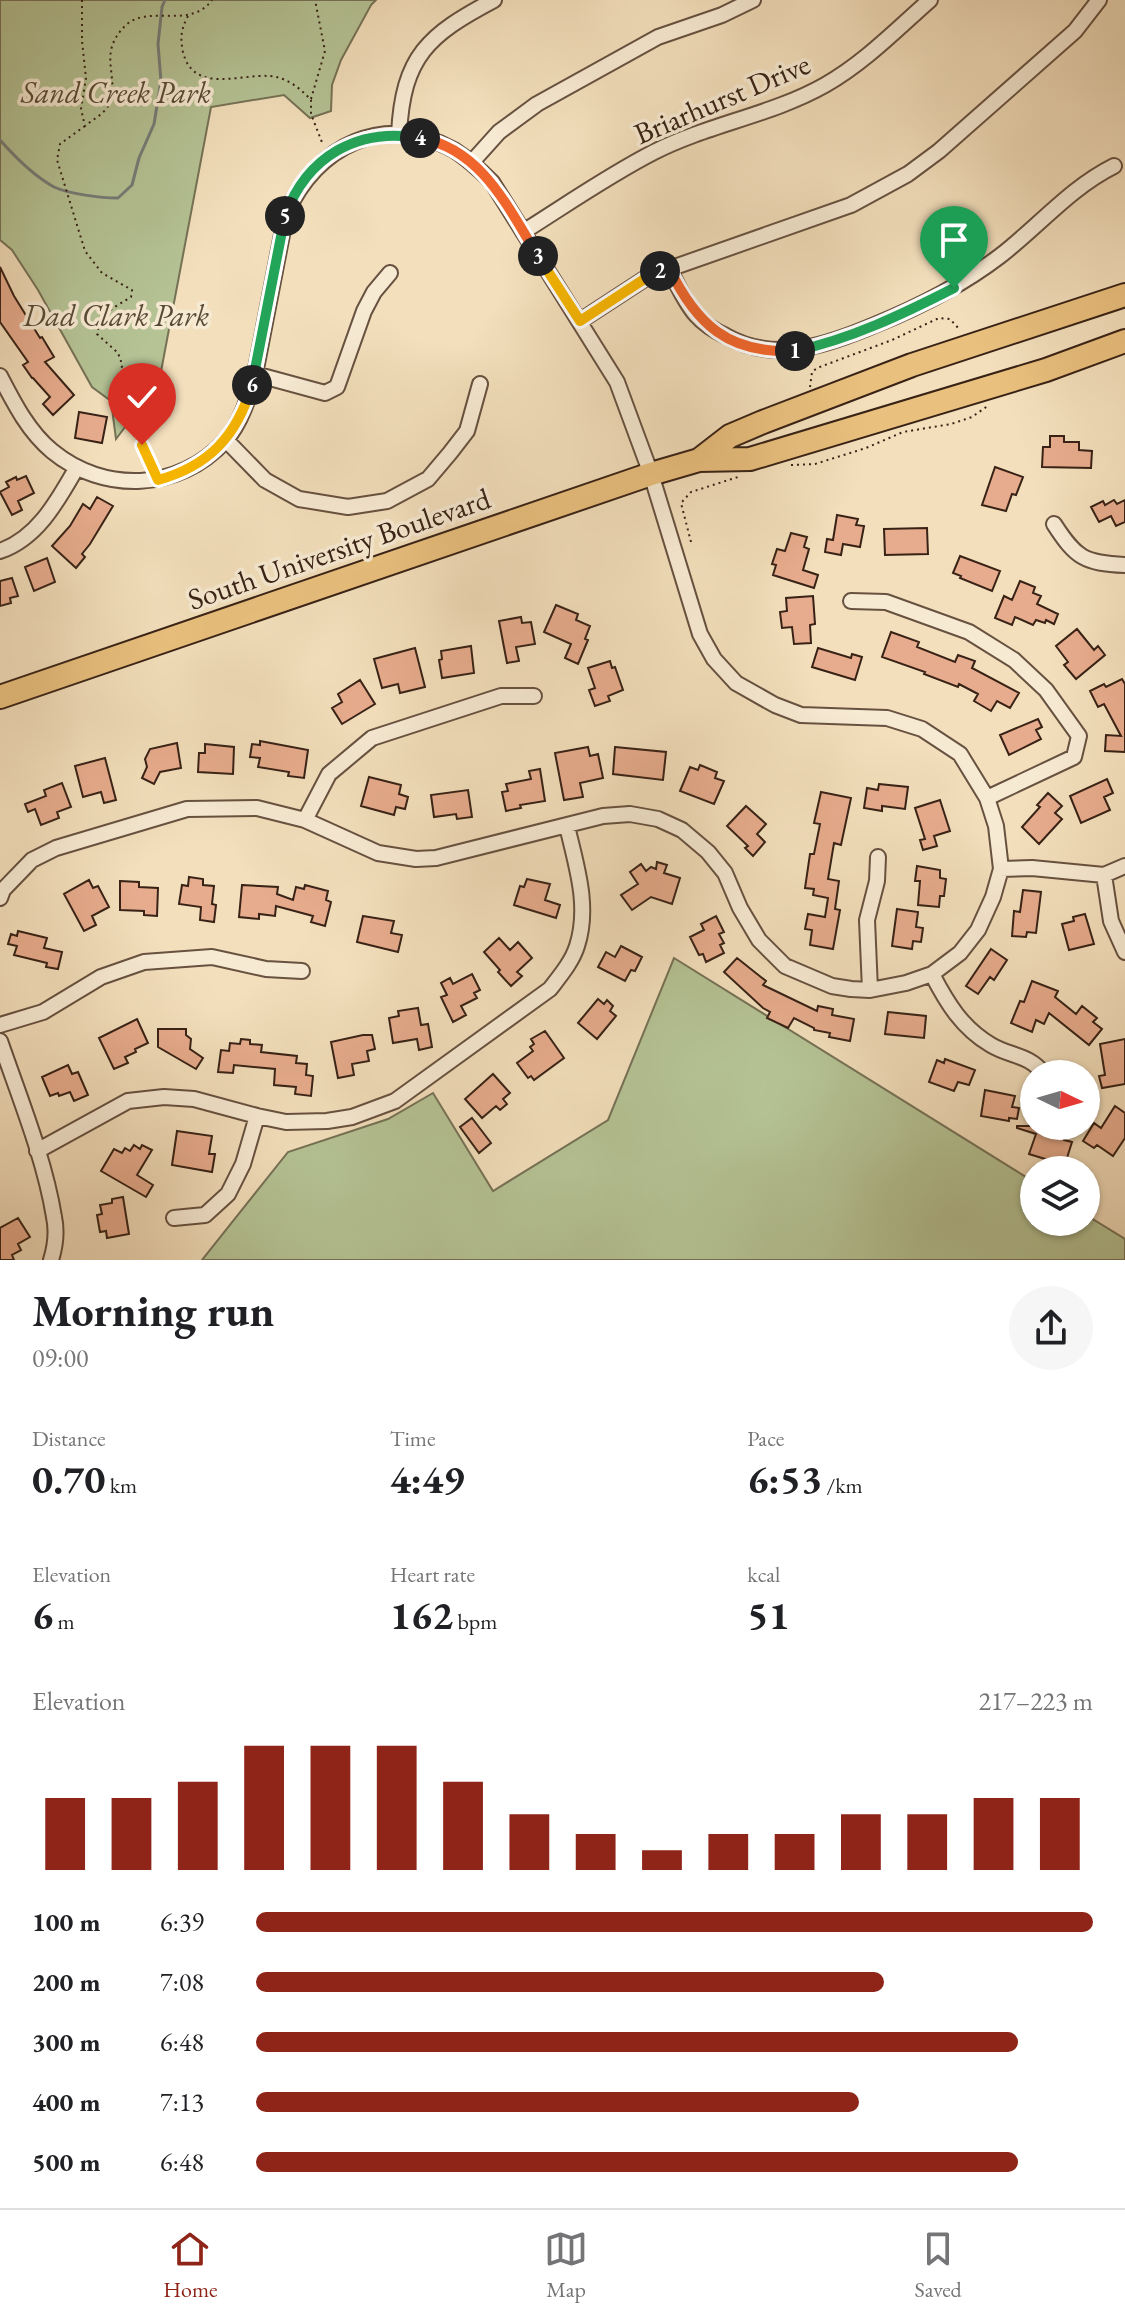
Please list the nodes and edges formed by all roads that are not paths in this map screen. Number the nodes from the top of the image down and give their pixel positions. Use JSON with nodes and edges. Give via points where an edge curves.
{"nodes":[{"id":1,"x":494,"y":0,"type":"edge"},
{"id":2,"x":753,"y":0,"type":"edge"},
{"id":3,"x":930,"y":0,"type":"edge"},
{"id":4,"x":1099,"y":0,"type":"edge"},
{"id":5,"x":399,"y":134,"type":"junction"},
{"id":6,"x":472,"y":162,"type":"junction"},
{"id":7,"x":1114,"y":166,"type":"dead end"},
{"id":8,"x":523,"y":232,"type":"junction"},
{"id":9,"x":669,"y":268,"type":"junction"},
{"id":10,"x":390,"y":273,"type":"dead end"},
{"id":11,"x":1125,"y":295,"type":"edge"},
{"id":12,"x":580,"y":321,"type":"junction"},
{"id":13,"x":1125,"y":341,"type":"edge"},
{"id":14,"x":255,"y":374,"type":"junction"},
{"id":15,"x":1,"y":381,"type":"edge"},
{"id":16,"x":480,"y":384,"type":"dead end"},
{"id":17,"x":226,"y":440,"type":"junction"},
{"id":18,"x":699,"y":460,"type":"junction"},
{"id":19,"x":77,"y":467,"type":"junction"},
{"id":20,"x":651,"y":474,"type":"junction"},
{"id":21,"x":1054,"y":524,"type":"dead end"},
{"id":22,"x":0,"y":551,"type":"edge"},
{"id":23,"x":1125,"y":565,"type":"edge"},
{"id":24,"x":851,"y":601,"type":"dead end"},
{"id":25,"x":534,"y":696,"type":"dead end"},
{"id":26,"x":0,"y":697,"type":"edge"},
{"id":27,"x":987,"y":798,"type":"junction"},
{"id":28,"x":305,"y":820,"type":"junction"},
{"id":29,"x":567,"y":826,"type":"junction"},
{"id":30,"x":878,"y":857,"type":"dead end"},
{"id":31,"x":1125,"y":866,"type":"edge"},
{"id":32,"x":1001,"y":869,"type":"junction"},
{"id":33,"x":1104,"y":875,"type":"junction"},
{"id":34,"x":0,"y":898,"type":"edge"},
{"id":35,"x":1125,"y":952,"type":"edge"},
{"id":36,"x":302,"y":971,"type":"dead end"},
{"id":37,"x":932,"y":974,"type":"junction"},
{"id":38,"x":870,"y":990,"type":"junction"},
{"id":39,"x":0,"y":1025,"type":"edge"},
{"id":40,"x":0,"y":1041,"type":"edge"},
{"id":41,"x":1028,"y":1060,"type":"edge"},
{"id":42,"x":257,"y":1116,"type":"junction"},
{"id":43,"x":37,"y":1151,"type":"junction"},
{"id":44,"x":174,"y":1218,"type":"dead end"},
{"id":45,"x":51,"y":1260,"type":"edge"}],
"edges":[{"from":1,"to":5,"type":"street","via":[[443,30],[419,58],[405,85]]},
{"from":2,"to":6,"type":"street","via":[[658,37],[550,97],[499,132]]},
{"from":3,"to":8,"type":"street","name":"Briarhurst Drive","via":[[825,85],[652,153]]},
{"from":4,"to":9,"type":"street","via":[[1075,31],[908,174],[851,205]]},
{"from":5,"to":6,"type":"street","via":[[427,139]]},
{"from":5,"to":14,"type":"street","via":[[348,144],[310,172],[295,193],[286,214]]},
{"from":6,"to":8,"type":"street","via":[[492,182]]},
{"from":7,"to":9,"type":"street","via":[[1090,178],[1000,256],[954,288],[818,346],[792,351],[740,344],[697,316]]},
{"from":8,"to":12,"type":"street"},
{"from":9,"to":12,"type":"street"},
{"from":10,"to":14,"type":"street","via":[[364,311],[337,387],[325,393]]},
{"from":11,"to":18,"type":"main road","name":"South University Boulevard","via":[[912,365],[763,422],[730,436]]},
{"from":12,"to":20,"type":"street","via":[[617,382]]},
{"from":13,"to":18,"type":"main road","name":"South University Boulevard","via":[[750,459]]},
{"from":14,"to":17,"type":"street","via":[[248,401]]},
{"from":15,"to":19,"type":"street","via":[[37,437]]},
{"from":16,"to":17,"type":"street","via":[[467,431],[450,453],[428,479],[387,501],[348,507],[299,499],[265,480]]},
{"from":17,"to":19,"type":"street","via":[[196,465],[158,480],[119,480]]},
{"from":18,"to":20,"type":"main road","name":"South University Boulevard"},
{"from":19,"to":22,"type":"street","via":[[50,513],[15,546]]},
{"from":20,"to":26,"type":"main road","name":"South University Boulevard"},
{"from":20,"to":27,"type":"street","via":[[700,634],[736,683],[801,715],[887,718],[922,729],[960,754]]},
{"from":21,"to":23,"type":"street","via":[[1071,550],[1090,561]]},
{"from":24,"to":27,"type":"street","via":[[886,602],[969,632],[1014,660],[1046,690],[1079,736],[1074,757]]},
{"from":25,"to":28,"type":"street","via":[[501,696],[372,738],[329,774]]},
{"from":27,"to":32,"type":"street"},
{"from":28,"to":29,"type":"street","via":[[378,853],[416,859]]},
{"from":28,"to":34,"type":"street","via":[[257,808],[187,809],[56,848],[32,860]]},
{"from":29,"to":38,"type":"street","via":[[630,814],[682,830],[725,873],[759,940],[785,966],[832,986]]},
{"from":29,"to":42,"type":"street","via":[[582,892],[582,923],[576,947],[550,989],[395,1101],[327,1121]]},
{"from":30,"to":38,"type":"street","via":[[867,920]]},
{"from":31,"to":33,"type":"street"},
{"from":32,"to":33,"type":"street"},
{"from":32,"to":37,"type":"street","via":[[978,930],[960,953]]},
{"from":33,"to":35,"type":"street","via":[[1111,921]]},
{"from":36,"to":39,"type":"street","via":[[212,957],[144,962],[101,977],[43,1012]]},
{"from":37,"to":38,"type":"street"},
{"from":37,"to":41,"type":"street","via":[[948,1006],[969,1030]]},
{"from":40,"to":43,"type":"street"},
{"from":42,"to":43,"type":"street","via":[[194,1099],[128,1101]]},
{"from":42,"to":44,"type":"street","via":[[228,1194],[205,1215]]},
{"from":43,"to":45,"type":"street","via":[[55,1220]]}]}
